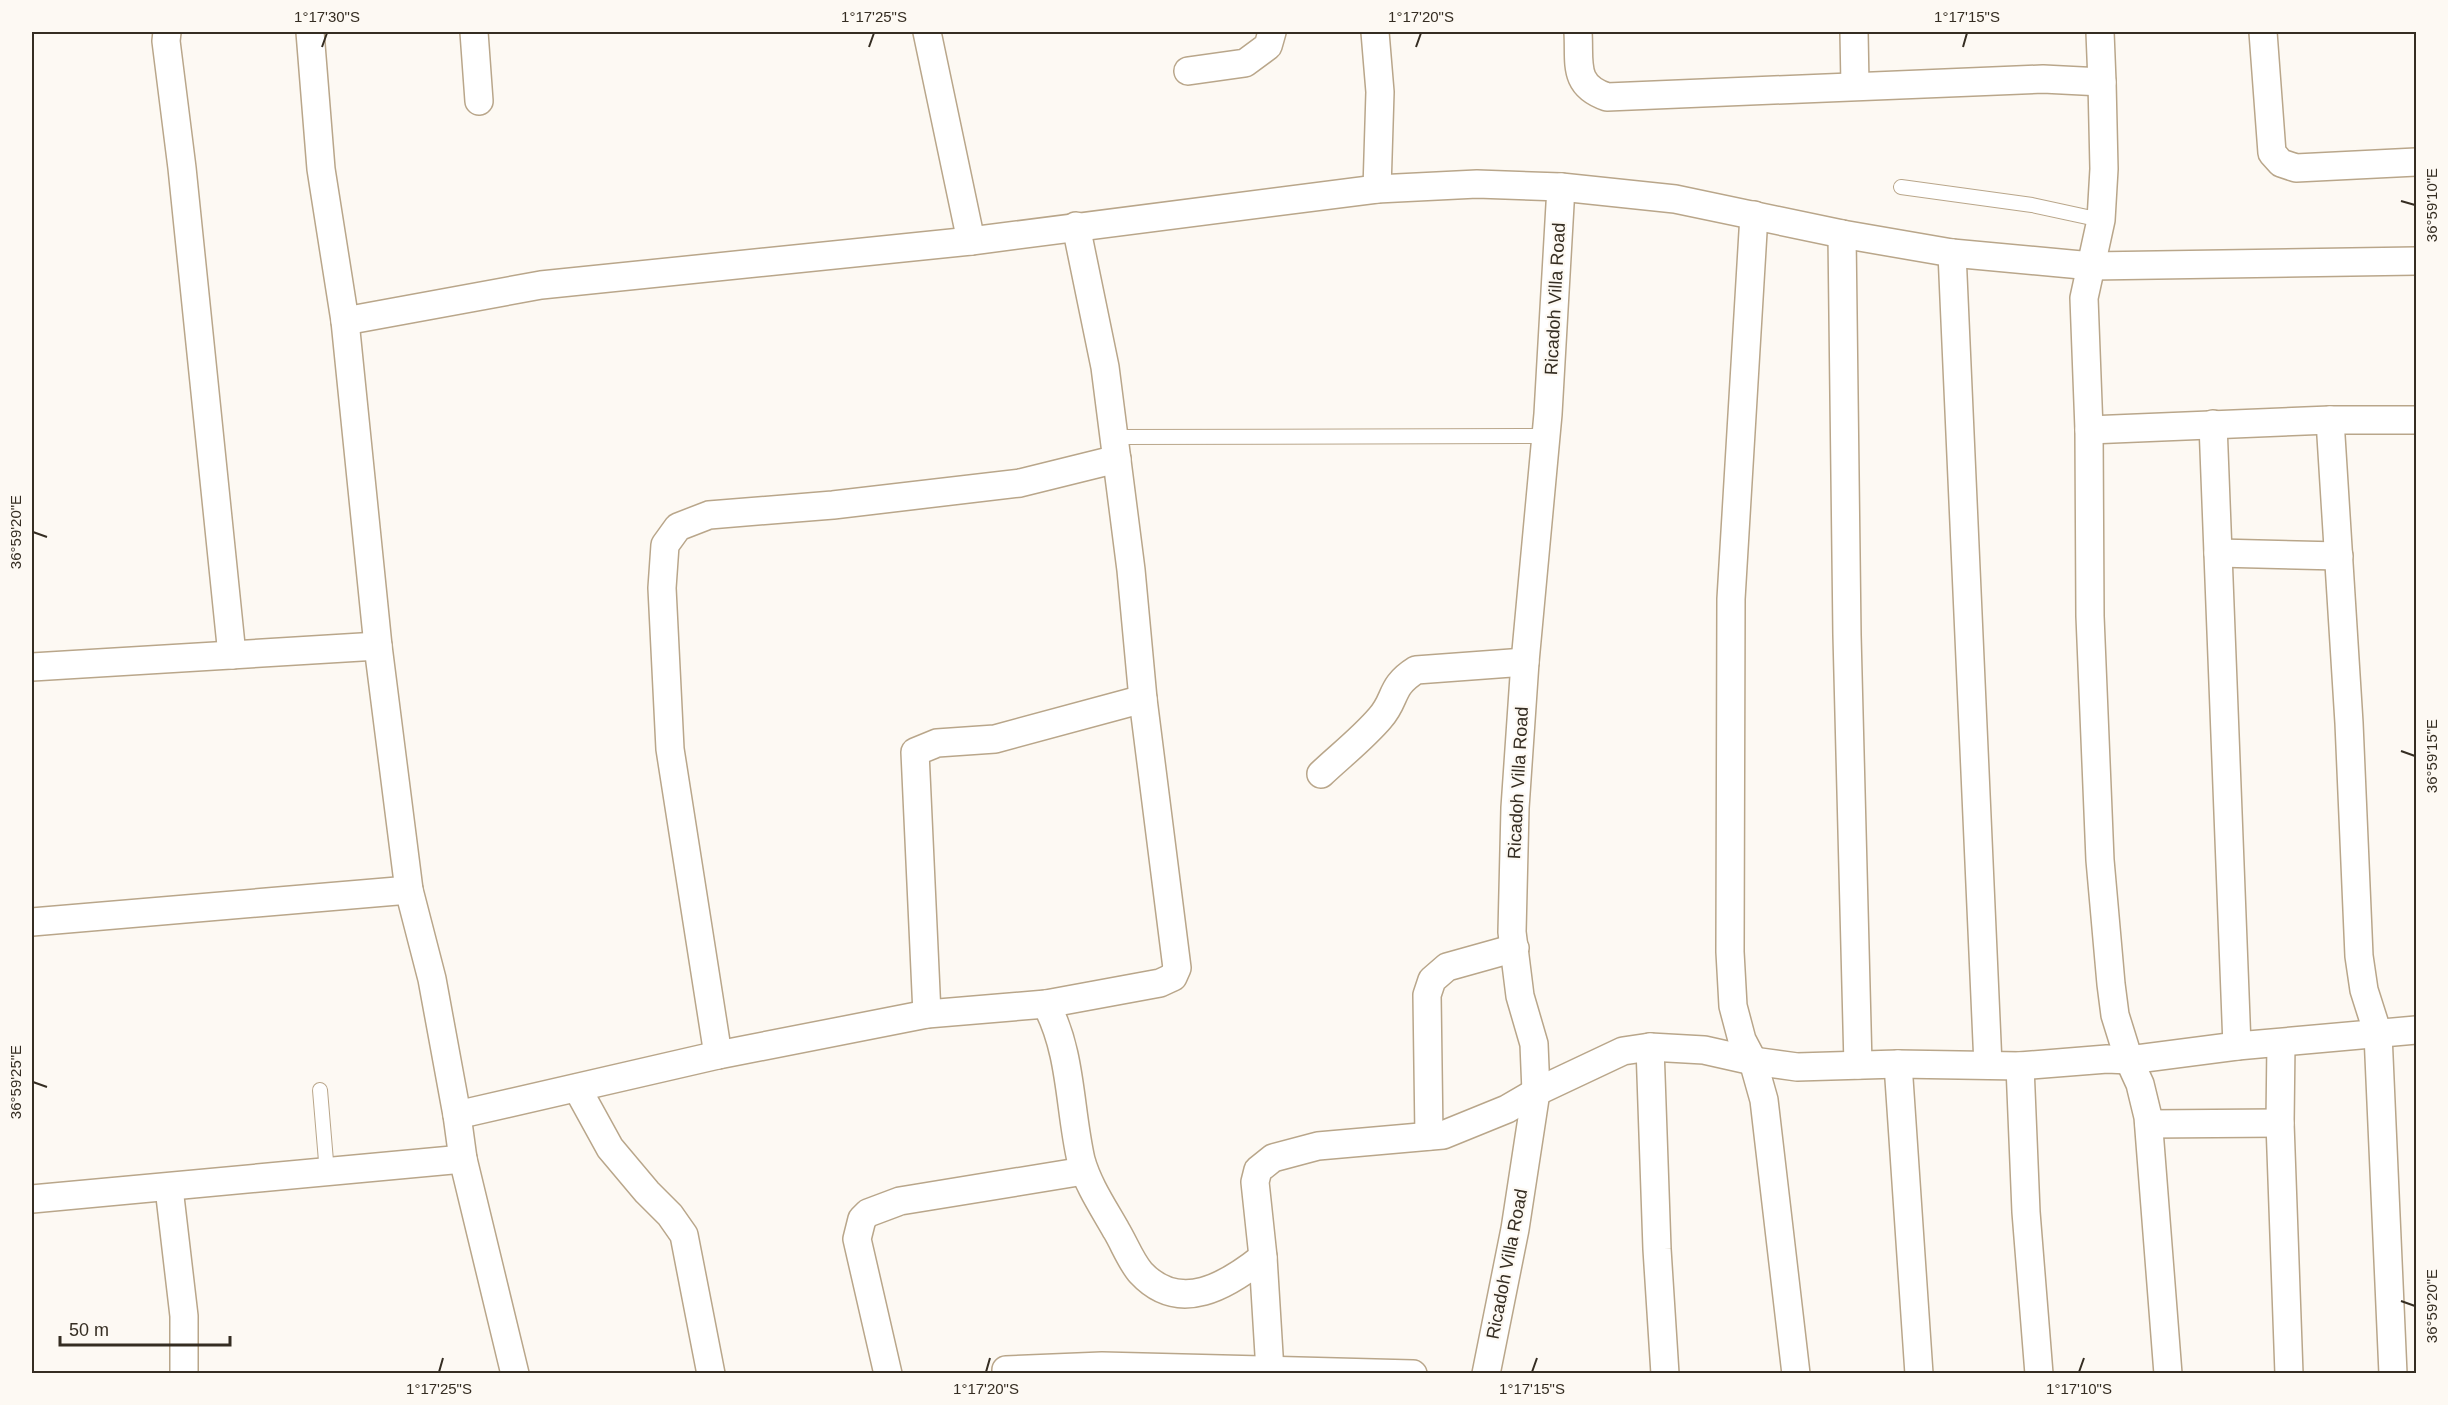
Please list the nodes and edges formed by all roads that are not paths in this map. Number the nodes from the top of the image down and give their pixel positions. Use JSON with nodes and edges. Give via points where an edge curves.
{"nodes":[{"id":1,"x":167,"y":32,"type":"edge"},
{"id":2,"x":310,"y":32,"type":"edge"},
{"id":3,"x":474,"y":32,"type":"edge"},
{"id":4,"x":927,"y":32,"type":"edge"},
{"id":5,"x":1272,"y":32,"type":"edge"},
{"id":6,"x":1375,"y":32,"type":"edge"},
{"id":7,"x":1578,"y":32,"type":"edge"},
{"id":8,"x":1854,"y":32,"type":"edge"},
{"id":9,"x":2100,"y":32,"type":"edge"},
{"id":10,"x":2263,"y":32,"type":"edge"},
{"id":11,"x":1188,"y":71,"type":"dead end"},
{"id":12,"x":2102,"y":82,"type":"junction"},
{"id":13,"x":1855,"y":85,"type":"junction"},
{"id":14,"x":479,"y":101,"type":"dead end"},
{"id":15,"x":2416,"y":162,"type":"edge"},
{"id":16,"x":1561,"y":187,"type":"junction"},
{"id":17,"x":1901,"y":187,"type":"dead end"},
{"id":18,"x":1377,"y":189,"type":"junction"},
{"id":19,"x":1754,"y":215,"type":"junction"},
{"id":20,"x":2101,"y":220,"type":"junction"},
{"id":21,"x":1076,"y":226,"type":"junction"},
{"id":22,"x":1842,"y":234,"type":"junction"},
{"id":23,"x":971,"y":241,"type":"junction"},
{"id":24,"x":1952,"y":253,"type":"junction"},
{"id":25,"x":2416,"y":261,"type":"edge"},
{"id":26,"x":2092,"y":266,"type":"junction"},
{"id":27,"x":345,"y":321,"type":"junction"},
{"id":28,"x":2330,"y":420,"type":"junction"},
{"id":29,"x":2416,"y":420,"type":"edge"},
{"id":30,"x":2213,"y":424,"type":"junction"},
{"id":31,"x":2089,"y":430,"type":"junction"},
{"id":32,"x":1546,"y":436,"type":"junction"},
{"id":33,"x":1116,"y":448,"type":"junction"},
{"id":34,"x":2218,"y":553,"type":"junction"},
{"id":35,"x":2338,"y":556,"type":"junction"},
{"id":36,"x":378,"y":646,"type":"junction"},
{"id":37,"x":232,"y":655,"type":"junction"},
{"id":38,"x":1525,"y":662,"type":"junction"},
{"id":39,"x":32,"y":668,"type":"edge"},
{"id":40,"x":1143,"y":699,"type":"junction"},
{"id":41,"x":1321,"y":774,"type":"dead end"},
{"id":42,"x":409,"y":890,"type":"junction"},
{"id":43,"x":32,"y":922,"type":"edge"},
{"id":44,"x":1515,"y":948,"type":"junction"},
{"id":45,"x":1046,"y":1004,"type":"junction"},
{"id":46,"x":927,"y":1014,"type":"junction"},
{"id":47,"x":2416,"y":1030,"type":"edge"},
{"id":48,"x":2378,"y":1034,"type":"junction"},
{"id":49,"x":2281,"y":1043,"type":"junction"},
{"id":50,"x":2237,"y":1046,"type":"junction"},
{"id":51,"x":1650,"y":1047,"type":"junction"},
{"id":52,"x":717,"y":1055,"type":"junction"},
{"id":53,"x":2129,"y":1060,"type":"junction"},
{"id":54,"x":1753,"y":1061,"type":"junction"},
{"id":55,"x":1898,"y":1064,"type":"junction"},
{"id":56,"x":1858,"y":1065,"type":"junction"},
{"id":57,"x":1988,"y":1065,"type":"junction"},
{"id":58,"x":2020,"y":1066,"type":"junction"},
{"id":59,"x":577,"y":1089,"type":"junction"},
{"id":60,"x":320,"y":1090,"type":"dead end"},
{"id":61,"x":1536,"y":1092,"type":"junction"},
{"id":62,"x":457,"y":1115,"type":"junction"},
{"id":63,"x":2280,"y":1123,"type":"junction"},
{"id":64,"x":2149,"y":1125,"type":"junction"},
{"id":65,"x":1429,"y":1136,"type":"junction"},
{"id":66,"x":463,"y":1159,"type":"junction"},
{"id":67,"x":1084,"y":1171,"type":"junction"},
{"id":68,"x":327,"y":1173,"type":"junction"},
{"id":69,"x":169,"y":1188,"type":"junction"},
{"id":70,"x":32,"y":1199,"type":"edge"},
{"id":71,"x":1263,"y":1257,"type":"junction"},
{"id":72,"x":1006,"y":1370,"type":"dead end"},
{"id":73,"x":1270,"y":1371,"type":"junction"},
{"id":74,"x":184,"y":1374,"type":"edge"},
{"id":75,"x":515,"y":1374,"type":"edge"},
{"id":76,"x":711,"y":1374,"type":"edge"},
{"id":77,"x":888,"y":1374,"type":"edge"},
{"id":78,"x":1413,"y":1374,"type":"edge"},
{"id":79,"x":1486,"y":1374,"type":"edge"},
{"id":80,"x":1665,"y":1374,"type":"edge"},
{"id":81,"x":1796,"y":1374,"type":"edge"},
{"id":82,"x":1919,"y":1374,"type":"edge"},
{"id":83,"x":2039,"y":1374,"type":"edge"},
{"id":84,"x":2168,"y":1374,"type":"edge"},
{"id":85,"x":2289,"y":1374,"type":"edge"},
{"id":86,"x":2393,"y":1374,"type":"edge"}],
"edges":[{"from":1,"to":37,"type":"street"},
{"from":2,"to":27,"type":"street","via":[[321,169]]},
{"from":3,"to":14,"type":"street"},
{"from":4,"to":23,"type":"street"},
{"from":5,"to":11,"type":"street","via":[[1268,46],[1245,63]]},
{"from":6,"to":18,"type":"street","via":[[1380,92]]},
{"from":7,"to":13,"type":"street","via":[[1581,78],[1592,92],[1607,97]]},
{"from":8,"to":13,"type":"street"},
{"from":9,"to":12,"type":"street"},
{"from":10,"to":15,"type":"street","via":[[2272,153],[2281,163],[2296,168]]},
{"from":12,"to":13,"type":"street","via":[[2043,79]]},
{"from":12,"to":20,"type":"street"},
{"from":16,"to":18,"type":"street","via":[[1477,184]]},
{"from":16,"to":19,"type":"street","via":[[1675,199]]},
{"from":16,"to":32,"type":"street","name":"Ricadoh Villa Road"},
{"from":17,"to":20,"type":"lane","via":[[2032,205]]},
{"from":18,"to":21,"type":"street"},
{"from":19,"to":22,"type":"street"},
{"from":19,"to":54,"type":"street","via":[[1731,599],[1730,930],[1733,1006],[1742,1040]]},
{"from":20,"to":26,"type":"street"},
{"from":21,"to":23,"type":"street"},
{"from":21,"to":33,"type":"street","via":[[1105,367]]},
{"from":22,"to":24,"type":"street"},
{"from":22,"to":56,"type":"street"},
{"from":23,"to":27,"type":"street","via":[[541,285]]},
{"from":24,"to":26,"type":"street"},
{"from":24,"to":57,"type":"street"},
{"from":25,"to":26,"type":"street"},
{"from":26,"to":31,"type":"street","via":[[2084,298]]},
{"from":27,"to":36,"type":"street"},
{"from":28,"to":29,"type":"street"},
{"from":28,"to":30,"type":"street"},
{"from":28,"to":35,"type":"street"},
{"from":30,"to":31,"type":"street"},
{"from":30,"to":34,"type":"street"},
{"from":31,"to":53,"type":"street","via":[[2090,616],[2100,860],[2110,984]]},
{"from":32,"to":33,"type":"lane"},
{"from":32,"to":38,"type":"street","name":"Ricadoh Villa Road"},
{"from":33,"to":40,"type":"street"},
{"from":33,"to":52,"type":"street","via":[[1020,483],[709,515],[678,527],[665,545],[662,588],[670,749]]},
{"from":34,"to":35,"type":"street"},
{"from":34,"to":50,"type":"street"},
{"from":35,"to":48,"type":"street","via":[[2359,956],[2364,990]]},
{"from":36,"to":37,"type":"street"},
{"from":36,"to":42,"type":"street"},
{"from":37,"to":39,"type":"street"},
{"from":38,"to":41,"type":"street","via":[[1416,670],[1394,690],[1381,718]]},
{"from":38,"to":44,"type":"street","name":"Ricadoh Villa Road","via":[[1515,808]]},
{"from":40,"to":45,"type":"street","via":[[1177,968],[1173,976],[1161,982]]},
{"from":40,"to":46,"type":"street","via":[[995,739],[937,743],[915,752]]},
{"from":42,"to":43,"type":"street"},
{"from":42,"to":62,"type":"street","via":[[432,979]]},
{"from":44,"to":61,"type":"street","name":"Ricadoh Villa Road","via":[[1520,996],[1534,1044]]},
{"from":44,"to":65,"type":"street","via":[[1447,967],[1432,980],[1427,995]]},
{"from":45,"to":46,"type":"street"},
{"from":45,"to":67,"type":"street","via":[[1058,1026]]},
{"from":46,"to":52,"type":"street"},
{"from":47,"to":48,"type":"street"},
{"from":48,"to":49,"type":"street"},
{"from":48,"to":86,"type":"street"},
{"from":49,"to":50,"type":"street"},
{"from":49,"to":63,"type":"street"},
{"from":50,"to":53,"type":"street"},
{"from":51,"to":54,"type":"street","via":[[1704,1050]]},
{"from":51,"to":61,"type":"street","via":[[1623,1051]]},
{"from":51,"to":80,"type":"street"},
{"from":52,"to":59,"type":"street"},
{"from":53,"to":58,"type":"street"},
{"from":53,"to":64,"type":"street","via":[[2140,1084]]},
{"from":54,"to":56,"type":"street","via":[[1797,1067]]},
{"from":54,"to":81,"type":"street","via":[[1764,1100]]},
{"from":55,"to":56,"type":"street"},
{"from":55,"to":57,"type":"street"},
{"from":55,"to":82,"type":"street"},
{"from":57,"to":58,"type":"street"},
{"from":58,"to":83,"type":"street","via":[[2026,1212]]},
{"from":59,"to":62,"type":"street"},
{"from":59,"to":76,"type":"street","via":[[610,1148],[684,1235]]},
{"from":60,"to":68,"type":"lane"},
{"from":61,"to":65,"type":"street","via":[[1507,1109],[1443,1135]]},
{"from":61,"to":79,"type":"street","name":"Ricadoh Villa Road","via":[[1515,1228]]},
{"from":62,"to":66,"type":"street"},
{"from":63,"to":64,"type":"street"},
{"from":63,"to":85,"type":"street"},
{"from":64,"to":84,"type":"street"},
{"from":65,"to":71,"type":"street","via":[[1318,1146],[1273,1158],[1258,1170],[1255,1182]]},
{"from":66,"to":68,"type":"street"},
{"from":66,"to":75,"type":"street"},
{"from":67,"to":71,"type":"street","via":[[1141,1273],[1161,1287],[1192,1295],[1217,1287]]},
{"from":67,"to":77,"type":"street","via":[[900,1201],[862,1219],[857,1239]]},
{"from":68,"to":69,"type":"street"},
{"from":69,"to":70,"type":"street"},
{"from":69,"to":74,"type":"street","via":[[184,1316]]},
{"from":71,"to":73,"type":"street"},
{"from":72,"to":73,"type":"street","via":[[1102,1366]]},
{"from":73,"to":78,"type":"street"}]}
